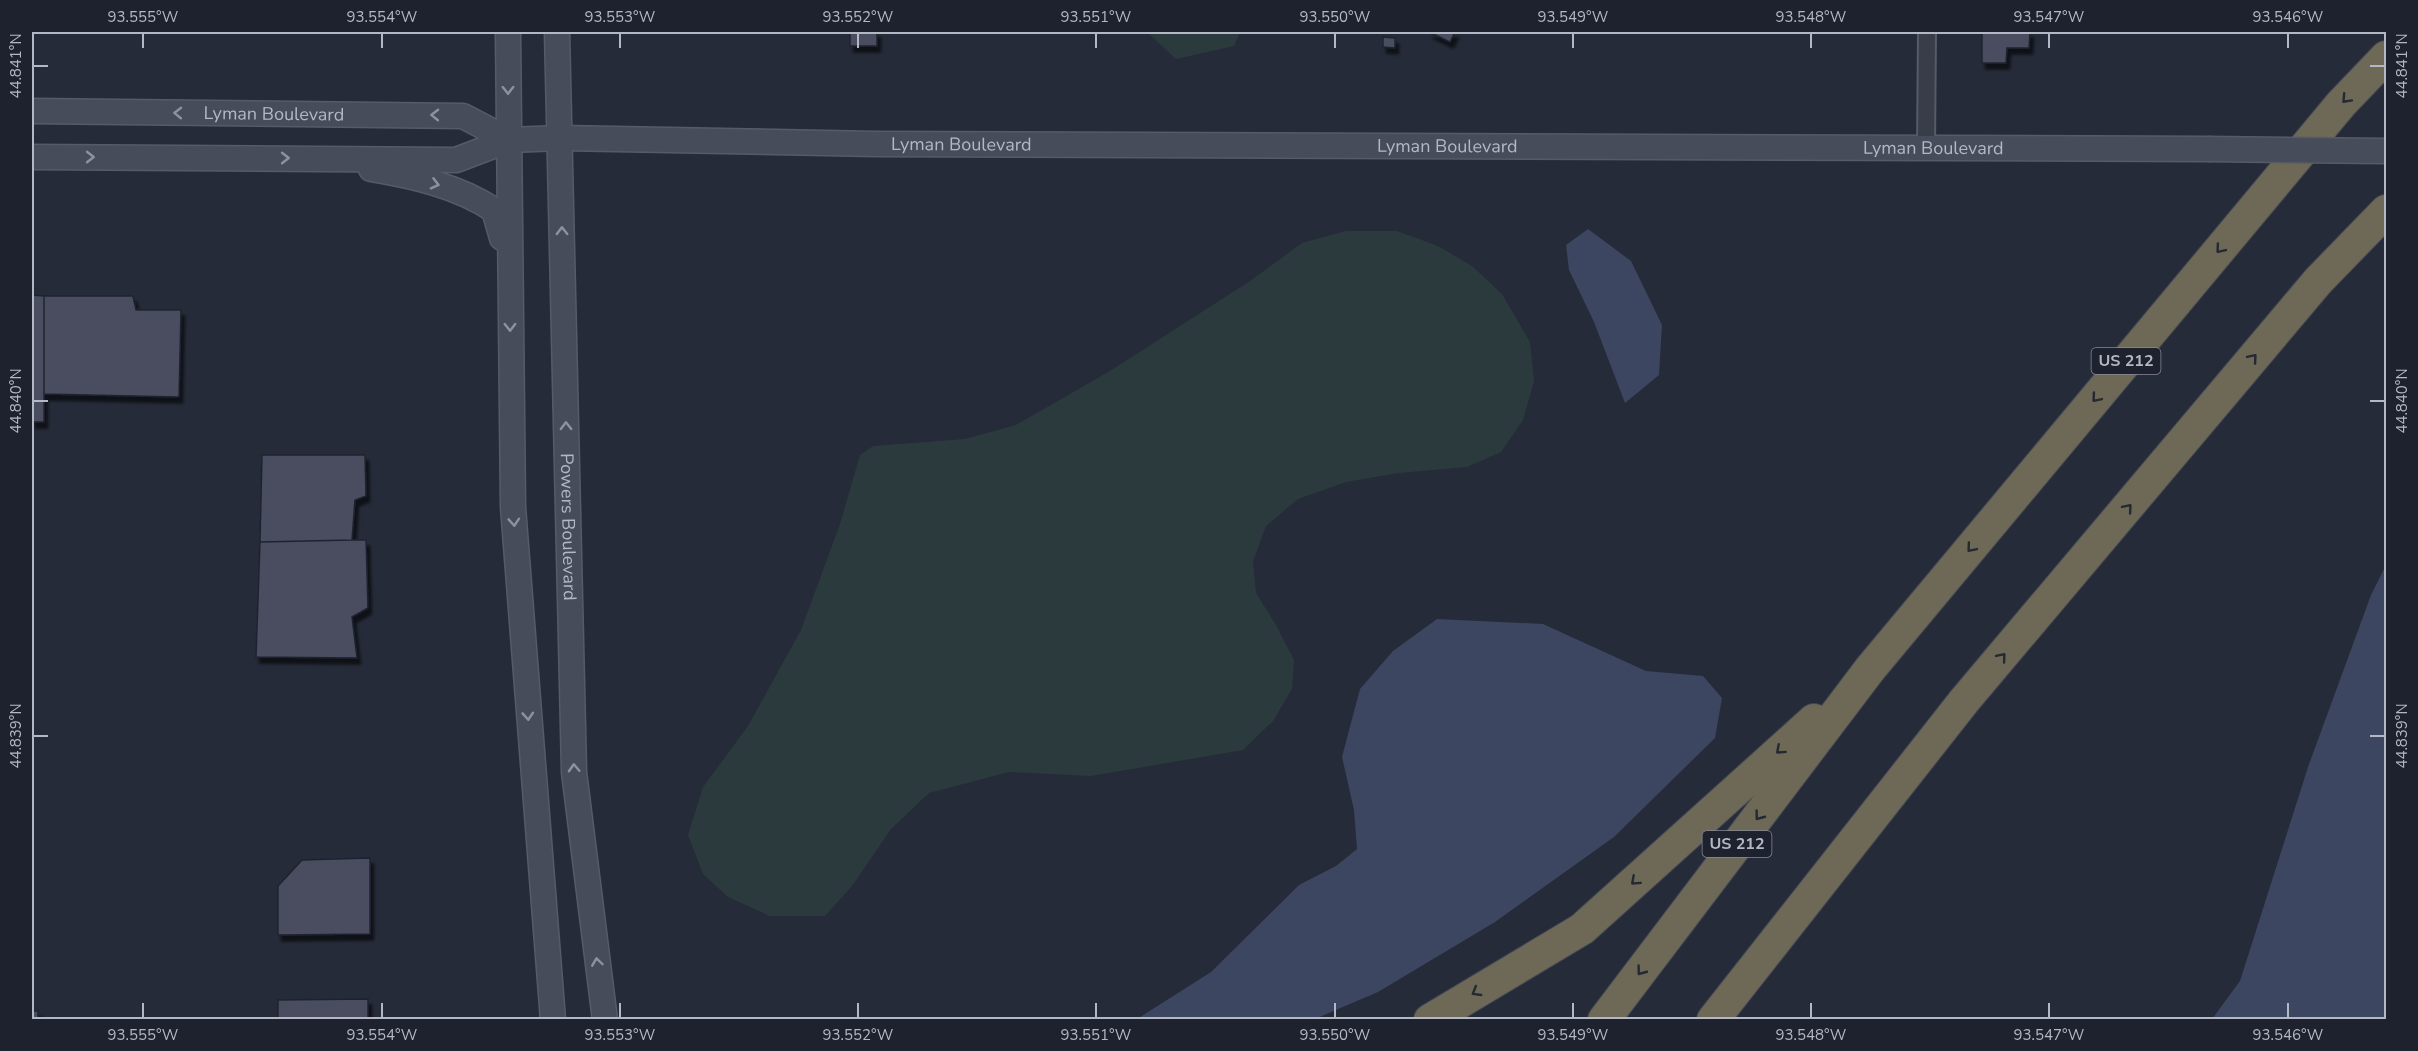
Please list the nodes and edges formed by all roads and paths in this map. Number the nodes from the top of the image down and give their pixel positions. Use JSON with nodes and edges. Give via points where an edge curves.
{"nodes":[{"id":1,"x":508,"y":32,"type":"edge"},
{"id":2,"x":557,"y":32,"type":"edge"},
{"id":3,"x":1927,"y":32,"type":"edge"},
{"id":4,"x":2386,"y":57,"type":"edge"},
{"id":5,"x":32,"y":111,"type":"edge"},
{"id":6,"x":561,"y":138,"type":"junction"},
{"id":7,"x":509,"y":140,"type":"junction"},
{"id":8,"x":1926,"y":149,"type":"junction"},
{"id":9,"x":2386,"y":151,"type":"edge"},
{"id":10,"x":32,"y":157,"type":"edge"},
{"id":11,"x":316,"y":159,"type":"junction"},
{"id":12,"x":2386,"y":211,"type":"edge"},
{"id":13,"x":510,"y":284,"type":"junction"},
{"id":14,"x":1870,"y":669,"type":"junction"},
{"id":15,"x":1964,"y":701,"type":"junction"},
{"id":16,"x":553,"y":1020,"type":"edge"},
{"id":17,"x":606,"y":1020,"type":"edge"},
{"id":18,"x":1430,"y":1020,"type":"edge"},
{"id":19,"x":1604,"y":1020,"type":"edge"},
{"id":20,"x":1713,"y":1020,"type":"edge"},
{"id":21,"x":1736,"y":1020,"type":"edge"}],
"edges":[{"from":1,"to":7,"type":"main road","one_way":true},
{"from":2,"to":6,"type":"main road","name":"Powers Boulevard"},
{"from":3,"to":8,"type":"street"},
{"from":4,"to":14,"type":"highway","number":"US 212","one_way":true,"via":[[2341,104]]},
{"from":7,"to":5,"type":"main road","name":"Lyman Boulevard","one_way":true,"via":[[463,116]]},
{"from":6,"to":7,"type":"main road","name":"Lyman Boulevard"},
{"from":6,"to":8,"type":"main road","name":"Lyman Boulevard","via":[[876,144]]},
{"from":17,"to":6,"type":"main road","name":"Powers Boulevard","one_way":true,"via":[[574,772]]},
{"from":7,"to":11,"type":"main road","name":"Lyman Boulevard","via":[[456,160]]},
{"from":7,"to":13,"type":"main road"},
{"from":8,"to":9,"type":"main road","name":"Lyman Boulevard","bridge":true},
{"from":10,"to":11,"type":"main road","name":"Lyman Boulevard","one_way":true},
{"from":11,"to":13,"type":"main road","one_way":true,"via":[[384,171],[475,197],[494,210]]},
{"from":15,"to":12,"type":"highway","one_way":true,"via":[[2318,281]]},
{"from":13,"to":16,"type":"main road","one_way":true,"via":[[513,507]]},
{"from":14,"to":18,"type":"highway","one_way":true,"via":[[1582,930]]},
{"from":14,"to":19,"type":"highway","number":"US 212","one_way":true},
{"from":15,"to":20,"type":"highway"},
{"from":15,"to":21,"type":"highway"}]}
